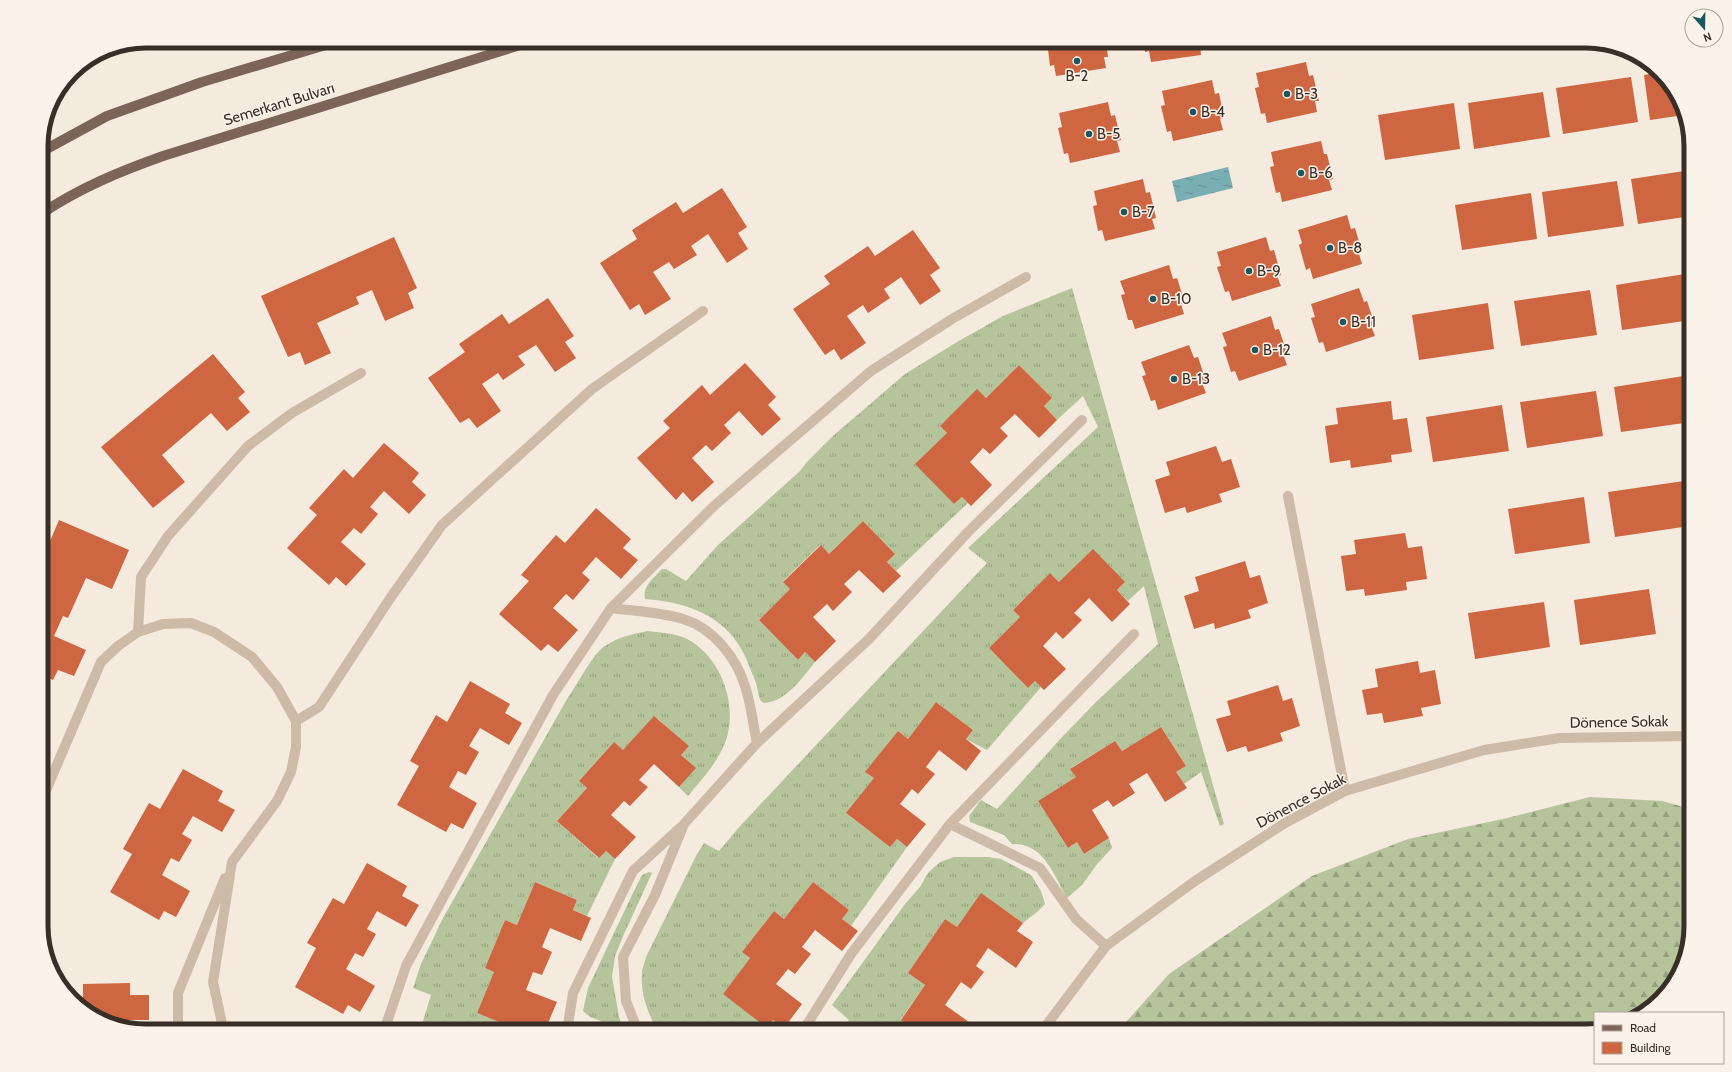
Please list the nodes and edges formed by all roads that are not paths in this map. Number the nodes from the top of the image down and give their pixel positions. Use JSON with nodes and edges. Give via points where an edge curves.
{"nodes":[{"id":1,"x":316,"y":48,"type":"edge"},
{"id":2,"x":510,"y":48,"type":"edge"},
{"id":3,"x":48,"y":148,"type":"edge"},
{"id":4,"x":48,"y":210,"type":"edge"},
{"id":5,"x":1026,"y":277,"type":"dead end"},
{"id":6,"x":704,"y":311,"type":"dead end"},
{"id":7,"x":361,"y":373,"type":"dead end"},
{"id":8,"x":1082,"y":420,"type":"dead end"},
{"id":9,"x":1288,"y":496,"type":"dead end"},
{"id":10,"x":611,"y":608,"type":"junction"},
{"id":11,"x":138,"y":632,"type":"junction"},
{"id":12,"x":1134,"y":634,"type":"dead end"},
{"id":13,"x":296,"y":721,"type":"junction"},
{"id":14,"x":1684,"y":736,"type":"edge"},
{"id":15,"x":757,"y":743,"type":"junction"},
{"id":16,"x":48,"y":786,"type":"edge"},
{"id":17,"x":1345,"y":791,"type":"junction"},
{"id":18,"x":684,"y":824,"type":"junction"},
{"id":19,"x":950,"y":824,"type":"junction"},
{"id":20,"x":232,"y":862,"type":"junction"},
{"id":21,"x":1106,"y":946,"type":"junction"},
{"id":22,"x":178,"y":1024,"type":"edge"},
{"id":23,"x":222,"y":1024,"type":"edge"},
{"id":24,"x":386,"y":1024,"type":"edge"},
{"id":25,"x":568,"y":1024,"type":"edge"},
{"id":26,"x":635,"y":1024,"type":"edge"},
{"id":27,"x":807,"y":1024,"type":"edge"},
{"id":28,"x":1047,"y":1024,"type":"edge"}],
"edges":[{"from":1,"to":3,"type":"main road","via":[[202,82],[107,116]]},
{"from":2,"to":4,"type":"main road","name":"Semerkant Bulvarı","via":[[163,156],[85,188]]},
{"from":5,"to":10,"type":"street","via":[[952,319],[871,371],[715,505]]},
{"from":6,"to":13,"type":"street","via":[[592,389],[442,525],[319,707]]},
{"from":7,"to":11,"type":"street","via":[[292,413],[248,446],[168,536],[142,577]]},
{"from":8,"to":15,"type":"street","via":[[968,532],[869,639]]},
{"from":9,"to":17,"type":"street"},
{"from":10,"to":15,"type":"street","via":[[684,619],[710,633],[731,655],[745,686]]},
{"from":10,"to":24,"type":"street","via":[[553,695],[406,966]]},
{"from":11,"to":13,"type":"street","via":[[163,624],[191,624],[214,632],[252,657],[277,686]]},
{"from":11,"to":16,"type":"street","via":[[101,662]]},
{"from":12,"to":19,"type":"street"},
{"from":13,"to":20,"type":"street","via":[[296,747],[291,772],[277,800]]},
{"from":14,"to":17,"type":"street","name":"Dönence Sokak","via":[[1560,738],[1484,750]]},
{"from":15,"to":18,"type":"street"},
{"from":17,"to":21,"type":"street","name":"Dönence Sokak","via":[[1285,823],[1195,880]]},
{"from":18,"to":25,"type":"street","via":[[633,871],[573,993]]},
{"from":18,"to":26,"type":"street","via":[[655,895],[624,958],[626,1001]]},
{"from":19,"to":21,"type":"street","via":[[1040,868],[1076,919]]},
{"from":19,"to":27,"type":"street","via":[[851,954]]},
{"from":20,"to":22,"type":"street","via":[[178,993]]},
{"from":20,"to":23,"type":"street","via":[[213,982]]},
{"from":21,"to":28,"type":"street","name":"Dönence Sokak"}]}
